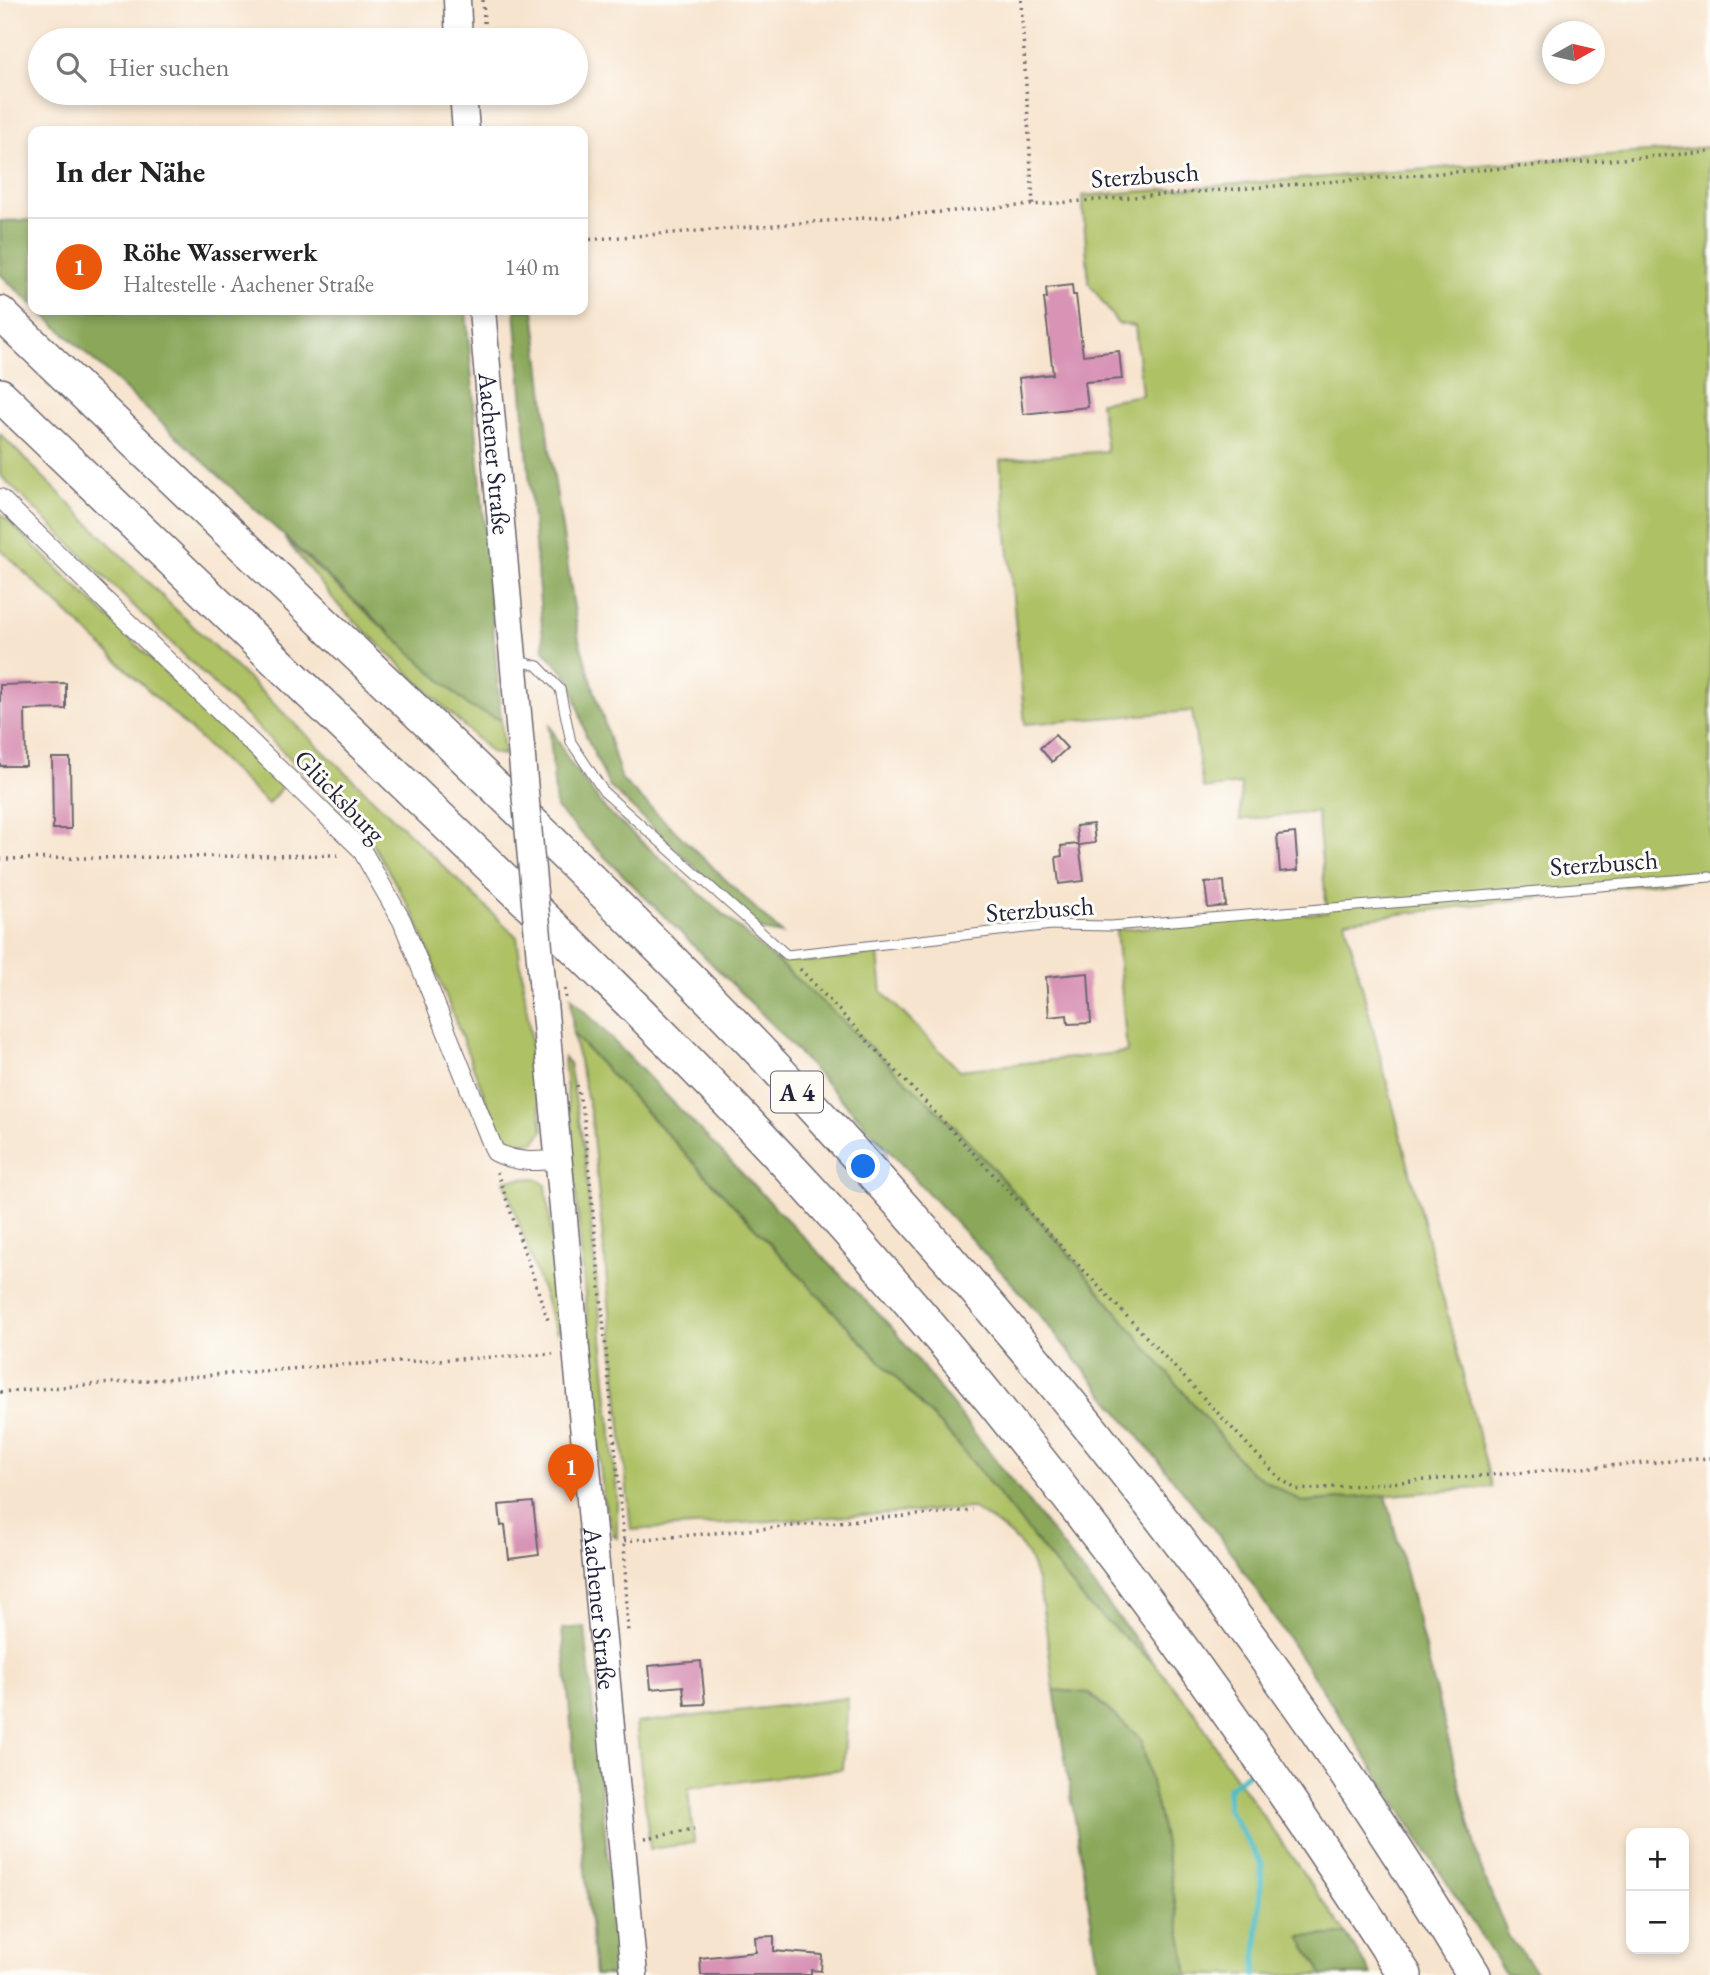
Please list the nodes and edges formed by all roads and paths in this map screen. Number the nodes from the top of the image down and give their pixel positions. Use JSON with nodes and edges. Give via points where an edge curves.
{"nodes":[{"id":1,"x":457,"y":0,"type":"edge"},
{"id":2,"x":483,"y":0,"type":"edge"},
{"id":3,"x":1021,"y":0,"type":"edge"},
{"id":4,"x":458,"y":28,"type":"edge"},
{"id":5,"x":484,"y":28,"type":"edge"},
{"id":6,"x":464,"y":105,"type":"edge"},
{"id":7,"x":466,"y":126,"type":"edge"},
{"id":8,"x":1710,"y":152,"type":"edge"},
{"id":9,"x":1033,"y":205,"type":"junction"},
{"id":10,"x":588,"y":240,"type":"edge"},
{"id":11,"x":0,"y":313,"type":"edge"},
{"id":12,"x":482,"y":315,"type":"edge"},
{"id":13,"x":0,"y":395,"type":"edge"},
{"id":14,"x":0,"y":498,"type":"edge"},
{"id":15,"x":514,"y":660,"type":"junction"},
{"id":16,"x":361,"y":849,"type":"junction"},
{"id":17,"x":0,"y":859,"type":"edge"},
{"id":18,"x":1710,"y":877,"type":"edge"},
{"id":19,"x":787,"y":955,"type":"junction"},
{"id":20,"x":566,"y":1001,"type":"dead end"},
{"id":21,"x":567,"y":1013,"type":"dead end"},
{"id":22,"x":574,"y":1073,"type":"dead end"},
{"id":23,"x":495,"y":1152,"type":"junction"},
{"id":24,"x":559,"y":1159,"type":"junction"},
{"id":25,"x":550,"y":1331,"type":"dead end"},
{"id":26,"x":552,"y":1342,"type":"dead end"},
{"id":27,"x":555,"y":1354,"type":"junction"},
{"id":28,"x":555,"y":1367,"type":"dead end"},
{"id":29,"x":0,"y":1392,"type":"edge"},
{"id":30,"x":1710,"y":1458,"type":"edge"},
{"id":31,"x":973,"y":1510,"type":"dead end"},
{"id":32,"x":624,"y":1541,"type":"junction"},
{"id":33,"x":594,"y":1542,"type":"junction"},
{"id":34,"x":628,"y":1637,"type":"dead end"},
{"id":35,"x":644,"y":1824,"type":"dead end"},
{"id":36,"x":694,"y":1830,"type":"dead end"},
{"id":37,"x":634,"y":1839,"type":"junction"},
{"id":38,"x":647,"y":1852,"type":"dead end"},
{"id":39,"x":634,"y":1975,"type":"edge"},
{"id":40,"x":1405,"y":1975,"type":"edge"},
{"id":41,"x":1474,"y":1975,"type":"edge"}],
"edges":[{"from":1,"to":4,"type":"main road"},
{"from":2,"to":5,"type":"path"},
{"from":3,"to":9,"type":"path"},
{"from":6,"to":7,"type":"main road"},
{"from":8,"to":9,"type":"path","name":"Sterzbusch"},
{"from":9,"to":10,"type":"path","name":"Sterzbusch"},
{"from":11,"to":41,"type":"highway","number":"A 4","via":[[553,842],[845,1142],[963,1276],[1186,1553],[1290,1696]]},
{"from":12,"to":15,"type":"main road","name":"Aachener Straße"},
{"from":13,"to":40,"type":"highway","number":"A 4","via":[[508,883],[808,1187],[1034,1454],[1146,1596],[1260,1756]]},
{"from":14,"to":16,"type":"street","name":"Glücksburg"},
{"from":15,"to":19,"type":"lane","via":[[538,666],[560,689],[571,742],[604,792]]},
{"from":15,"to":24,"type":"main road","name":"Aachener Straße","bridge":true},
{"from":16,"to":17,"type":"path","via":[[340,855]]},
{"from":16,"to":23,"type":"street","name":"Glücksburg","via":[[402,921]]},
{"from":18,"to":19,"type":"lane","name":"Sterzbusch","via":[[1111,926],[1052,925]]},
{"from":19,"to":30,"type":"path","via":[[1278,1477],[1297,1490]]},
{"from":20,"to":21,"type":"path"},
{"from":22,"to":32,"type":"path","via":[[584,1118]]},
{"from":23,"to":24,"type":"street","via":[[533,1163]]},
{"from":23,"to":25,"type":"path","via":[[498,1178],[546,1308]]},
{"from":24,"to":33,"type":"main road","name":"Aachener Straße"},
{"from":26,"to":27,"type":"path"},
{"from":27,"to":28,"type":"path"},
{"from":27,"to":29,"type":"path","via":[[338,1365]]},
{"from":31,"to":32,"type":"path"},
{"from":32,"to":33,"type":"path"},
{"from":32,"to":34,"type":"path"},
{"from":33,"to":37,"type":"main road","name":"Aachener Straße"},
{"from":35,"to":37,"type":"path"},
{"from":36,"to":37,"type":"path"},
{"from":37,"to":38,"type":"path"},
{"from":37,"to":39,"type":"main road","name":"Aachener Straße"}]}
